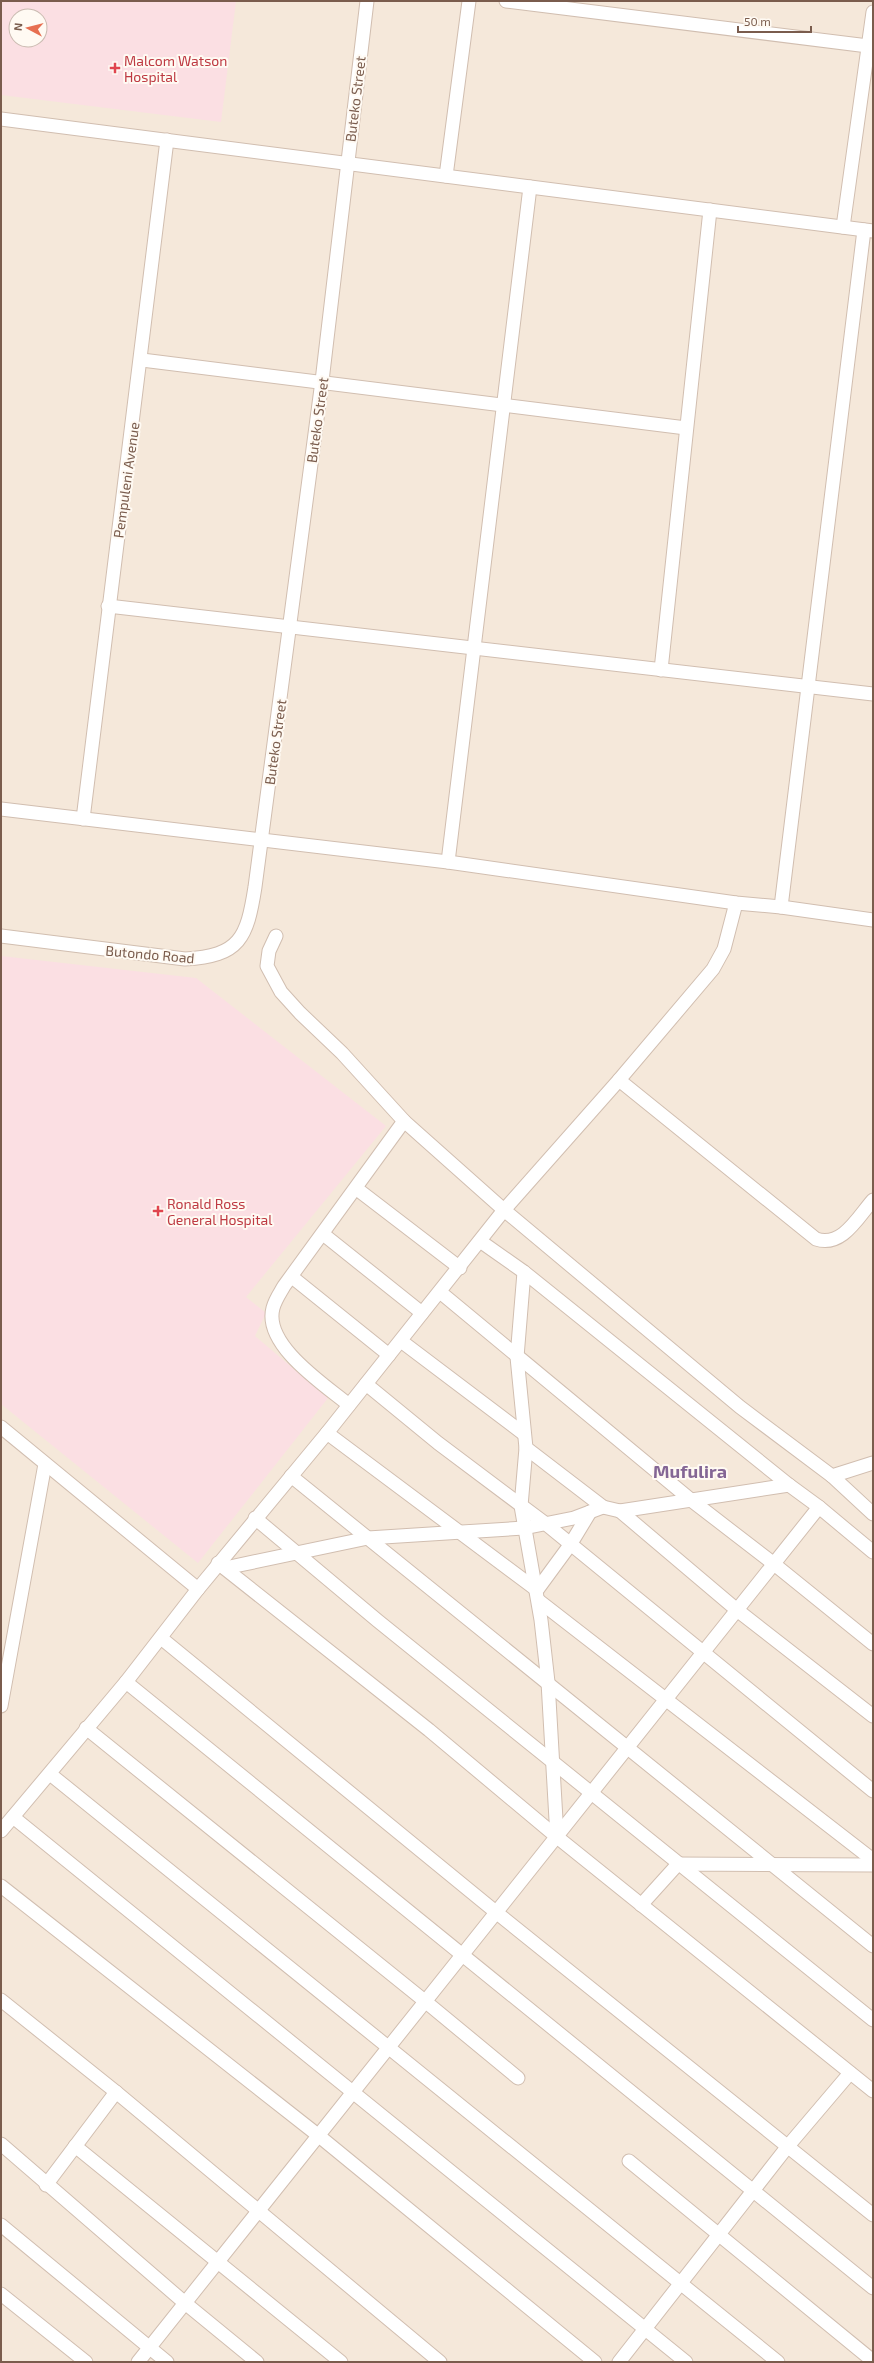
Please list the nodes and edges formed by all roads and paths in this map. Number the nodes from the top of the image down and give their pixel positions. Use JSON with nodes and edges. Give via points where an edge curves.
{"nodes":[{"id":1,"x":367,"y":1,"type":"edge"},
{"id":2,"x":469,"y":1,"type":"edge"},
{"id":3,"x":506,"y":1,"type":"edge"},
{"id":4,"x":873,"y":12,"type":"edge"},
{"id":5,"x":868,"y":46,"type":"junction"},
{"id":6,"x":1,"y":119,"type":"edge"},
{"id":7,"x":168,"y":140,"type":"junction"},
{"id":8,"x":347,"y":163,"type":"junction"},
{"id":9,"x":446,"y":176,"type":"junction"},
{"id":10,"x":530,"y":187,"type":"junction"},
{"id":11,"x":710,"y":210,"type":"junction"},
{"id":12,"x":844,"y":227,"type":"junction"},
{"id":13,"x":869,"y":230,"type":"edge"},
{"id":14,"x":142,"y":360,"type":"junction"},
{"id":15,"x":322,"y":381,"type":"junction"},
{"id":16,"x":505,"y":404,"type":"junction"},
{"id":17,"x":686,"y":428,"type":"junction"},
{"id":18,"x":108,"y":606,"type":"junction"},
{"id":19,"x":291,"y":627,"type":"junction"},
{"id":20,"x":475,"y":647,"type":"junction"},
{"id":21,"x":661,"y":670,"type":"junction"},
{"id":22,"x":809,"y":687,"type":"junction"},
{"id":23,"x":873,"y":694,"type":"edge"},
{"id":24,"x":1,"y":810,"type":"edge"},
{"id":25,"x":83,"y":819,"type":"junction"},
{"id":26,"x":261,"y":839,"type":"junction"},
{"id":27,"x":448,"y":862,"type":"junction"},
{"id":28,"x":736,"y":903,"type":"junction"},
{"id":29,"x":781,"y":907,"type":"junction"},
{"id":30,"x":873,"y":920,"type":"edge"},
{"id":31,"x":1,"y":936,"type":"edge"},
{"id":32,"x":276,"y":936,"type":"dead end"},
{"id":33,"x":620,"y":1080,"type":"junction"},
{"id":34,"x":404,"y":1121,"type":"junction"},
{"id":35,"x":356,"y":1189,"type":"junction"},
{"id":36,"x":873,"y":1200,"type":"edge"},
{"id":37,"x":504,"y":1210,"type":"junction"},
{"id":38,"x":323,"y":1234,"type":"junction"},
{"id":39,"x":480,"y":1241,"type":"junction"},
{"id":40,"x":460,"y":1268,"type":"junction"},
{"id":41,"x":524,"y":1272,"type":"junction"},
{"id":42,"x":292,"y":1277,"type":"junction"},
{"id":43,"x":440,"y":1292,"type":"junction"},
{"id":44,"x":422,"y":1313,"type":"junction"},
{"id":45,"x":401,"y":1340,"type":"junction"},
{"id":46,"x":389,"y":1355,"type":"junction"},
{"id":47,"x":516,"y":1357,"type":"junction"},
{"id":48,"x":366,"y":1384,"type":"junction"},
{"id":49,"x":349,"y":1404,"type":"junction"},
{"id":50,"x":1,"y":1427,"type":"edge"},
{"id":51,"x":327,"y":1433,"type":"junction"},
{"id":52,"x":524,"y":1434,"type":"junction"},
{"id":53,"x":526,"y":1448,"type":"junction"},
{"id":54,"x":873,"y":1463,"type":"edge"},
{"id":55,"x":45,"y":1464,"type":"junction"},
{"id":56,"x":291,"y":1476,"type":"junction"},
{"id":57,"x":832,"y":1476,"type":"junction"},
{"id":58,"x":789,"y":1485,"type":"junction"},
{"id":59,"x":691,"y":1500,"type":"junction"},
{"id":60,"x":521,"y":1506,"type":"junction"},
{"id":61,"x":603,"y":1507,"type":"junction"},
{"id":62,"x":819,"y":1507,"type":"junction"},
{"id":63,"x":590,"y":1512,"type":"junction"},
{"id":64,"x":620,"y":1512,"type":"junction"},
{"id":65,"x":873,"y":1514,"type":"edge"},
{"id":66,"x":255,"y":1518,"type":"junction"},
{"id":67,"x":546,"y":1524,"type":"junction"},
{"id":68,"x":524,"y":1528,"type":"junction"},
{"id":69,"x":460,"y":1532,"type":"junction"},
{"id":70,"x":368,"y":1538,"type":"junction"},
{"id":71,"x":570,"y":1545,"type":"junction"},
{"id":72,"x":297,"y":1552,"type":"junction"},
{"id":73,"x":873,"y":1552,"type":"edge"},
{"id":74,"x":774,"y":1564,"type":"junction"},
{"id":75,"x":222,"y":1566,"type":"junction"},
{"id":76,"x":198,"y":1589,"type":"junction"},
{"id":77,"x":538,"y":1595,"type":"junction"},
{"id":78,"x":737,"y":1610,"type":"junction"},
{"id":79,"x":161,"y":1638,"type":"junction"},
{"id":80,"x":6,"y":1642,"type":"edge"},
{"id":81,"x":873,"y":1644,"type":"edge"},
{"id":82,"x":703,"y":1654,"type":"junction"},
{"id":83,"x":126,"y":1682,"type":"junction"},
{"id":84,"x":548,"y":1682,"type":"junction"},
{"id":85,"x":665,"y":1701,"type":"junction"},
{"id":86,"x":1,"y":1706,"type":"edge"},
{"id":87,"x":873,"y":1716,"type":"edge"},
{"id":88,"x":86,"y":1728,"type":"junction"},
{"id":89,"x":629,"y":1747,"type":"junction"},
{"id":90,"x":551,"y":1760,"type":"junction"},
{"id":91,"x":50,"y":1774,"type":"junction"},
{"id":92,"x":873,"y":1791,"type":"edge"},
{"id":93,"x":591,"y":1794,"type":"junction"},
{"id":94,"x":13,"y":1817,"type":"junction"},
{"id":95,"x":1,"y":1831,"type":"edge"},
{"id":96,"x":557,"y":1837,"type":"junction"},
{"id":97,"x":873,"y":1860,"type":"edge"},
{"id":98,"x":678,"y":1864,"type":"junction"},
{"id":99,"x":770,"y":1865,"type":"junction"},
{"id":100,"x":873,"y":1865,"type":"edge"},
{"id":101,"x":1,"y":1886,"type":"edge"},
{"id":102,"x":641,"y":1904,"type":"junction"},
{"id":103,"x":497,"y":1913,"type":"junction"},
{"id":104,"x":873,"y":1946,"type":"edge"},
{"id":105,"x":462,"y":1956,"type":"junction"},
{"id":106,"x":1,"y":2000,"type":"edge"},
{"id":107,"x":426,"y":2002,"type":"junction"},
{"id":108,"x":873,"y":2020,"type":"edge"},
{"id":109,"x":390,"y":2047,"type":"junction"},
{"id":110,"x":850,"y":2073,"type":"junction"},
{"id":111,"x":518,"y":2078,"type":"dead end"},
{"id":112,"x":873,"y":2091,"type":"edge"},
{"id":113,"x":116,"y":2092,"type":"junction"},
{"id":114,"x":354,"y":2093,"type":"junction"},
{"id":115,"x":319,"y":2136,"type":"junction"},
{"id":116,"x":1,"y":2144,"type":"edge"},
{"id":117,"x":75,"y":2146,"type":"junction"},
{"id":118,"x":788,"y":2146,"type":"junction"},
{"id":119,"x":629,"y":2161,"type":"dead end"},
{"id":120,"x":46,"y":2185,"type":"junction"},
{"id":121,"x":753,"y":2192,"type":"junction"},
{"id":122,"x":259,"y":2212,"type":"junction"},
{"id":123,"x":873,"y":2215,"type":"edge"},
{"id":124,"x":1,"y":2225,"type":"edge"},
{"id":125,"x":720,"y":2233,"type":"junction"},
{"id":126,"x":218,"y":2262,"type":"junction"},
{"id":127,"x":680,"y":2284,"type":"junction"},
{"id":128,"x":873,"y":2288,"type":"edge"},
{"id":129,"x":1,"y":2294,"type":"edge"},
{"id":130,"x":185,"y":2303,"type":"junction"},
{"id":131,"x":645,"y":2329,"type":"junction"},
{"id":132,"x":149,"y":2348,"type":"junction"},
{"id":133,"x":873,"y":2361,"type":"edge"},
{"id":134,"x":86,"y":2362,"type":"edge"},
{"id":135,"x":138,"y":2362,"type":"edge"},
{"id":136,"x":167,"y":2362,"type":"edge"},
{"id":137,"x":258,"y":2362,"type":"edge"},
{"id":138,"x":341,"y":2362,"type":"edge"},
{"id":139,"x":440,"y":2362,"type":"edge"},
{"id":140,"x":595,"y":2362,"type":"edge"},
{"id":141,"x":619,"y":2362,"type":"edge"},
{"id":142,"x":686,"y":2362,"type":"edge"},
{"id":143,"x":778,"y":2362,"type":"edge"}],
"edges":[{"from":1,"to":8,"type":"street","name":"Buteko Street"},
{"from":2,"to":9,"type":"street"},
{"from":3,"to":5,"type":"street"},
{"from":4,"to":5,"type":"street"},
{"from":5,"to":12,"type":"street"},
{"from":6,"to":7,"type":"street"},
{"from":7,"to":8,"type":"street"},
{"from":7,"to":14,"type":"street","name":"Pempuleni Avenue"},
{"from":8,"to":9,"type":"street"},
{"from":8,"to":15,"type":"street","name":"Buteko Street"},
{"from":9,"to":10,"type":"street"},
{"from":10,"to":11,"type":"street"},
{"from":10,"to":16,"type":"street"},
{"from":11,"to":12,"type":"street"},
{"from":11,"to":17,"type":"street"},
{"from":12,"to":13,"type":"street"},
{"from":13,"to":22,"type":"street"},
{"from":14,"to":15,"type":"street"},
{"from":14,"to":18,"type":"street","name":"Pempuleni Avenue"},
{"from":15,"to":16,"type":"street"},
{"from":15,"to":19,"type":"street","name":"Buteko Street"},
{"from":16,"to":17,"type":"street"},
{"from":16,"to":20,"type":"street"},
{"from":17,"to":21,"type":"street"},
{"from":18,"to":19,"type":"street"},
{"from":18,"to":25,"type":"street","name":"Pempuleni Avenue"},
{"from":19,"to":20,"type":"street"},
{"from":19,"to":26,"type":"street","name":"Buteko Street"},
{"from":20,"to":21,"type":"street"},
{"from":20,"to":27,"type":"street"},
{"from":21,"to":22,"type":"street"},
{"from":22,"to":23,"type":"street"},
{"from":22,"to":29,"type":"street"},
{"from":24,"to":25,"type":"street"},
{"from":25,"to":26,"type":"street"},
{"from":26,"to":27,"type":"street"},
{"from":26,"to":31,"type":"street","name":"Butondo Road","via":[[248,923],[243,935],[224,952],[209,958],[185,959]]},
{"from":27,"to":28,"type":"street"},
{"from":28,"to":29,"type":"street"},
{"from":28,"to":33,"type":"street","via":[[724,949],[713,969]]},
{"from":29,"to":30,"type":"street"},
{"from":32,"to":34,"type":"street","via":[[269,951],[267,966],[281,992],[342,1053]]},
{"from":33,"to":36,"type":"street","via":[[816,1239],[830,1242],[839,1238]]},
{"from":33,"to":37,"type":"street"},
{"from":34,"to":35,"type":"street"},
{"from":34,"to":37,"type":"street"},
{"from":35,"to":38,"type":"street"},
{"from":35,"to":40,"type":"street"},
{"from":37,"to":39,"type":"street"},
{"from":37,"to":57,"type":"street","via":[[740,1407]]},
{"from":38,"to":42,"type":"street"},
{"from":38,"to":44,"type":"street"},
{"from":39,"to":40,"type":"street"},
{"from":39,"to":41,"type":"street"},
{"from":40,"to":43,"type":"street"},
{"from":41,"to":47,"type":"street"},
{"from":41,"to":58,"type":"street"},
{"from":42,"to":46,"type":"street"},
{"from":42,"to":49,"type":"street","via":[[272,1308],[281,1342],[290,1354]]},
{"from":43,"to":44,"type":"street"},
{"from":43,"to":47,"type":"street"},
{"from":44,"to":45,"type":"street"},
{"from":45,"to":46,"type":"street"},
{"from":45,"to":52,"type":"street"},
{"from":46,"to":48,"type":"street"},
{"from":47,"to":52,"type":"street"},
{"from":47,"to":59,"type":"street"},
{"from":48,"to":49,"type":"street"},
{"from":48,"to":60,"type":"street"},
{"from":49,"to":51,"type":"street"},
{"from":50,"to":55,"type":"street"},
{"from":51,"to":56,"type":"street"},
{"from":51,"to":69,"type":"street"},
{"from":52,"to":53,"type":"street"},
{"from":53,"to":60,"type":"street"},
{"from":53,"to":61,"type":"street"},
{"from":54,"to":57,"type":"street"},
{"from":55,"to":76,"type":"street"},
{"from":55,"to":80,"type":"street"},
{"from":56,"to":66,"type":"street"},
{"from":56,"to":70,"type":"street"},
{"from":57,"to":65,"type":"street"},
{"from":58,"to":59,"type":"street"},
{"from":58,"to":62,"type":"street"},
{"from":59,"to":64,"type":"street"},
{"from":59,"to":74,"type":"street"},
{"from":60,"to":67,"type":"street"},
{"from":60,"to":68,"type":"street"},
{"from":61,"to":63,"type":"street"},
{"from":61,"to":64,"type":"street"},
{"from":62,"to":73,"type":"street"},
{"from":62,"to":74,"type":"street"},
{"from":63,"to":67,"type":"street"},
{"from":63,"to":71,"type":"street"},
{"from":64,"to":78,"type":"street"},
{"from":66,"to":72,"type":"street"},
{"from":66,"to":75,"type":"street"},
{"from":67,"to":68,"type":"street"},
{"from":67,"to":71,"type":"street"},
{"from":68,"to":69,"type":"street"},
{"from":68,"to":77,"type":"street"},
{"from":69,"to":70,"type":"street"},
{"from":69,"to":77,"type":"street"},
{"from":70,"to":72,"type":"street"},
{"from":70,"to":84,"type":"street"},
{"from":71,"to":77,"type":"street"},
{"from":71,"to":82,"type":"street"},
{"from":72,"to":75,"type":"street"},
{"from":72,"to":90,"type":"street","via":[[378,1621]]},
{"from":74,"to":78,"type":"street"},
{"from":74,"to":81,"type":"street"},
{"from":75,"to":76,"type":"street"},
{"from":75,"to":96,"type":"street","via":[[429,1730]]},
{"from":76,"to":79,"type":"street"},
{"from":77,"to":84,"type":"street"},
{"from":77,"to":85,"type":"street"},
{"from":78,"to":82,"type":"street"},
{"from":78,"to":87,"type":"street"},
{"from":79,"to":83,"type":"street"},
{"from":79,"to":103,"type":"street"},
{"from":80,"to":86,"type":"street"},
{"from":82,"to":85,"type":"street"},
{"from":82,"to":92,"type":"street"},
{"from":83,"to":88,"type":"street"},
{"from":83,"to":105,"type":"street"},
{"from":84,"to":89,"type":"street"},
{"from":84,"to":90,"type":"street"},
{"from":85,"to":89,"type":"street"},
{"from":85,"to":97,"type":"street"},
{"from":88,"to":91,"type":"street"},
{"from":88,"to":107,"type":"street"},
{"from":89,"to":93,"type":"street"},
{"from":89,"to":99,"type":"street"},
{"from":90,"to":93,"type":"street"},
{"from":90,"to":96,"type":"street"},
{"from":91,"to":94,"type":"street"},
{"from":91,"to":109,"type":"street"},
{"from":93,"to":96,"type":"street"},
{"from":93,"to":98,"type":"street"},
{"from":94,"to":95,"type":"street"},
{"from":94,"to":114,"type":"street"},
{"from":96,"to":102,"type":"street"},
{"from":96,"to":103,"type":"street"},
{"from":98,"to":99,"type":"street"},
{"from":98,"to":102,"type":"street"},
{"from":98,"to":108,"type":"street"},
{"from":99,"to":100,"type":"street"},
{"from":99,"to":104,"type":"street"},
{"from":101,"to":115,"type":"street"},
{"from":102,"to":110,"type":"street"},
{"from":103,"to":105,"type":"street"},
{"from":103,"to":118,"type":"street"},
{"from":105,"to":107,"type":"street"},
{"from":105,"to":121,"type":"street"},
{"from":106,"to":113,"type":"street"},
{"from":107,"to":109,"type":"street"},
{"from":107,"to":111,"type":"street"},
{"from":109,"to":114,"type":"street"},
{"from":109,"to":127,"type":"street"},
{"from":110,"to":112,"type":"street"},
{"from":110,"to":118,"type":"street"},
{"from":113,"to":117,"type":"street"},
{"from":113,"to":122,"type":"street"},
{"from":114,"to":115,"type":"street"},
{"from":114,"to":131,"type":"street"},
{"from":115,"to":122,"type":"street"},
{"from":115,"to":140,"type":"street"},
{"from":116,"to":120,"type":"street"},
{"from":117,"to":120,"type":"street"},
{"from":117,"to":126,"type":"street"},
{"from":118,"to":121,"type":"street"},
{"from":118,"to":123,"type":"street"},
{"from":119,"to":125,"type":"street"},
{"from":120,"to":130,"type":"street"},
{"from":121,"to":125,"type":"street"},
{"from":121,"to":128,"type":"street"},
{"from":122,"to":126,"type":"street"},
{"from":122,"to":139,"type":"street"},
{"from":124,"to":132,"type":"street"},
{"from":125,"to":127,"type":"street"},
{"from":125,"to":133,"type":"street"},
{"from":126,"to":130,"type":"street"},
{"from":126,"to":138,"type":"street"},
{"from":127,"to":131,"type":"street"},
{"from":127,"to":143,"type":"street"},
{"from":129,"to":134,"type":"street"},
{"from":130,"to":132,"type":"street"},
{"from":130,"to":137,"type":"street"},
{"from":131,"to":141,"type":"street"},
{"from":131,"to":142,"type":"street"},
{"from":132,"to":135,"type":"street"},
{"from":132,"to":136,"type":"street"}]}
